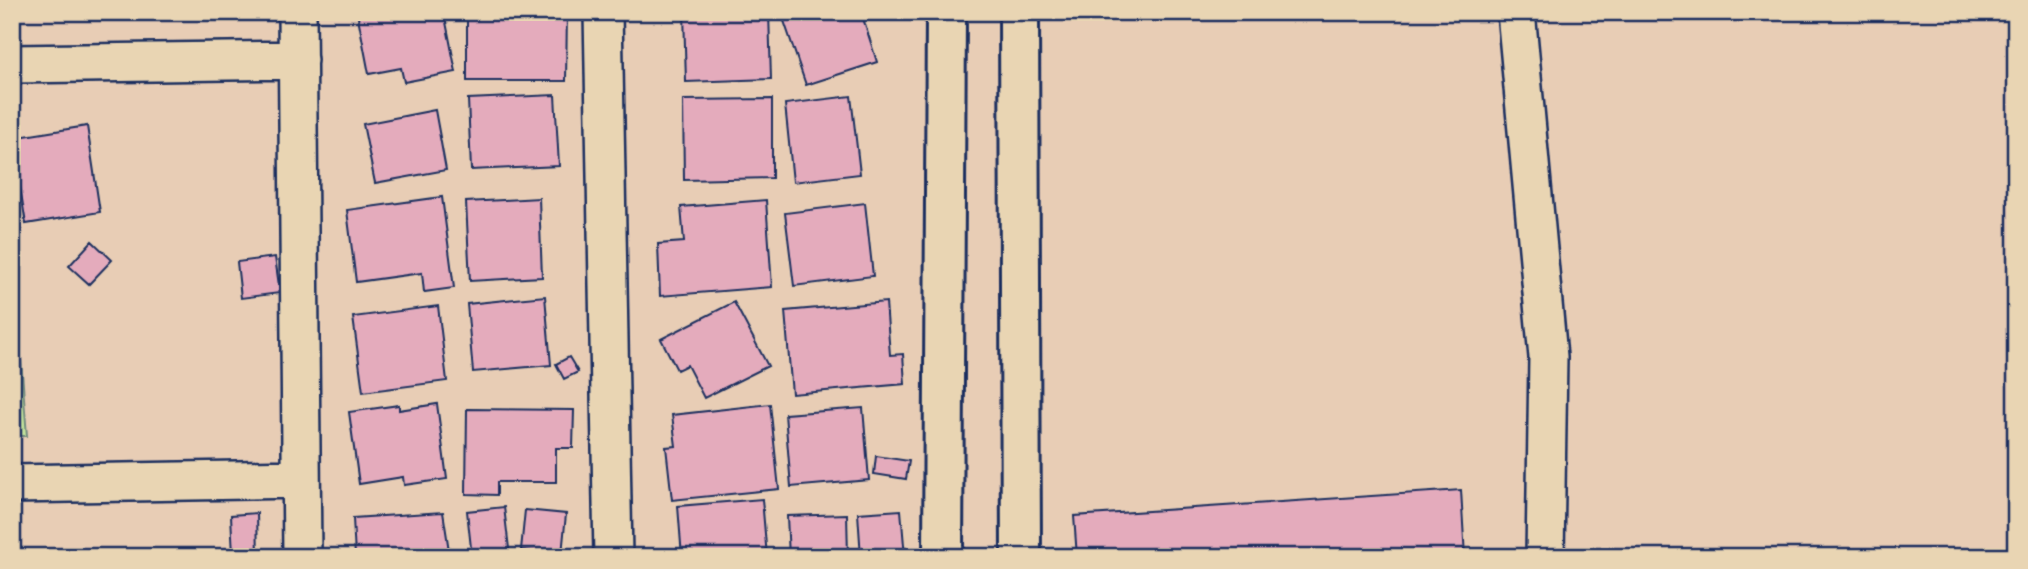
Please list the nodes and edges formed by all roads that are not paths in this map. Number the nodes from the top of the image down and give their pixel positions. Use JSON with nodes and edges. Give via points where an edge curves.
{"nodes":[{"id":1,"x":297,"y":12,"type":"edge"},
{"id":2,"x":603,"y":12,"type":"edge"},
{"id":3,"x":946,"y":12,"type":"edge"},
{"id":4,"x":1019,"y":12,"type":"edge"},
{"id":5,"x":1516,"y":12,"type":"edge"},
{"id":6,"x":298,"y":60,"type":"junction"},
{"id":7,"x":12,"y":64,"type":"edge"},
{"id":8,"x":300,"y":479,"type":"junction"},
{"id":9,"x":12,"y":484,"type":"edge"},
{"id":10,"x":302,"y":557,"type":"edge"},
{"id":11,"x":613,"y":557,"type":"edge"},
{"id":12,"x":943,"y":557,"type":"edge"},
{"id":13,"x":1021,"y":557,"type":"edge"},
{"id":14,"x":1545,"y":557,"type":"edge"}],
"edges":[{"from":1,"to":6,"type":"street"},
{"from":2,"to":11,"type":"street"},
{"from":3,"to":12,"type":"street"},
{"from":4,"to":13,"type":"street"},
{"from":5,"to":14,"type":"street","via":[[1548,358]]},
{"from":6,"to":7,"type":"street"},
{"from":6,"to":8,"type":"street"},
{"from":8,"to":9,"type":"street"},
{"from":8,"to":10,"type":"street"}]}
